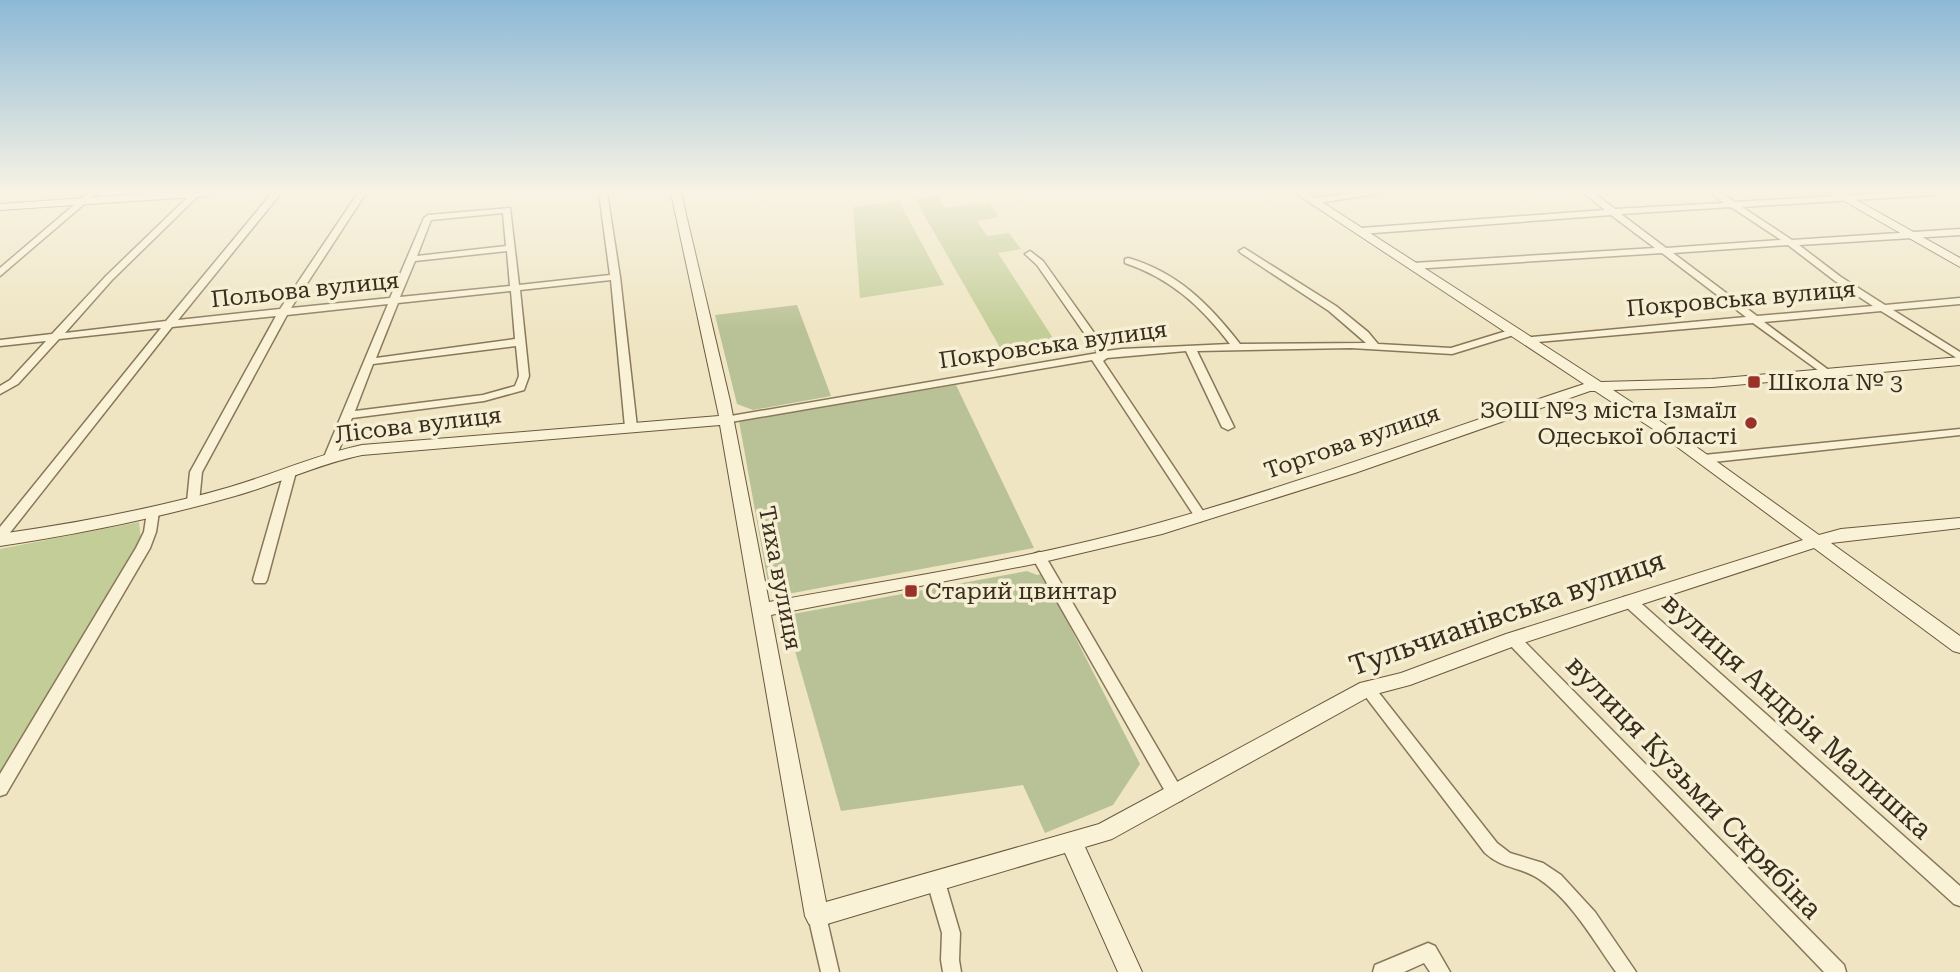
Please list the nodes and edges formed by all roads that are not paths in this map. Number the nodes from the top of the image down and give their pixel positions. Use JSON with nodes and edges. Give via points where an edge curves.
{"nodes":[{"id":1,"x":40,"y":238,"type":"edge"},
{"id":2,"x":150,"y":238,"type":"edge"},
{"id":3,"x":240,"y":238,"type":"edge"},
{"id":4,"x":332,"y":238,"type":"edge"},
{"id":5,"x":420,"y":238,"type":"edge"},
{"id":6,"x":510,"y":238,"type":"edge"},
{"id":7,"x":609,"y":238,"type":"edge"},
{"id":8,"x":686,"y":238,"type":"edge"},
{"id":9,"x":1372,"y":238,"type":"edge"},
{"id":10,"x":1649,"y":238,"type":"edge"},
{"id":11,"x":1784,"y":238,"type":"edge"},
{"id":12,"x":1859,"y":238,"type":"edge"},
{"id":13,"x":1915,"y":238,"type":"edge"},
{"id":14,"x":1791,"y":243,"type":"junction"},
{"id":15,"x":511,"y":248,"type":"junction"},
{"id":16,"x":1665,"y":250,"type":"junction"},
{"id":17,"x":1244,"y":251,"type":"dead end"},
{"id":18,"x":1030,"y":254,"type":"dead end"},
{"id":19,"x":411,"y":259,"type":"junction"},
{"id":20,"x":1128,"y":261,"type":"dead end"},
{"id":21,"x":1960,"y":263,"type":"edge"},
{"id":22,"x":1413,"y":266,"type":"junction"},
{"id":23,"x":0,"y":273,"type":"edge"},
{"id":24,"x":615,"y":277,"type":"junction"},
{"id":25,"x":514,"y":288,"type":"junction"},
{"id":26,"x":1960,"y":301,"type":"edge"},
{"id":27,"x":391,"y":303,"type":"junction"},
{"id":28,"x":1884,"y":307,"type":"junction"},
{"id":29,"x":283,"y":313,"type":"junction"},
{"id":30,"x":1755,"y":318,"type":"junction"},
{"id":31,"x":169,"y":324,"type":"junction"},
{"id":32,"x":1513,"y":332,"type":"junction"},
{"id":33,"x":54,"y":336,"type":"junction"},
{"id":34,"x":1525,"y":340,"type":"junction"},
{"id":35,"x":519,"y":342,"type":"junction"},
{"id":36,"x":0,"y":343,"type":"edge"},
{"id":37,"x":1374,"y":345,"type":"junction"},
{"id":38,"x":1237,"y":347,"type":"junction"},
{"id":39,"x":1190,"y":348,"type":"junction"},
{"id":40,"x":1104,"y":355,"type":"junction"},
{"id":41,"x":1960,"y":359,"type":"edge"},
{"id":42,"x":368,"y":362,"type":"junction"},
{"id":43,"x":1826,"y":373,"type":"junction"},
{"id":44,"x":1595,"y":386,"type":"junction"},
{"id":45,"x":0,"y":391,"type":"edge"},
{"id":46,"x":514,"y":392,"type":"joint"},
{"id":47,"x":345,"y":415,"type":"junction"},
{"id":48,"x":725,"y":420,"type":"junction"},
{"id":49,"x":631,"y":427,"type":"junction"},
{"id":50,"x":1228,"y":427,"type":"dead end"},
{"id":51,"x":1960,"y":432,"type":"edge"},
{"id":52,"x":330,"y":457,"type":"junction"},
{"id":53,"x":1704,"y":459,"type":"junction"},
{"id":54,"x":290,"y":472,"type":"junction"},
{"id":55,"x":193,"y":502,"type":"junction"},
{"id":56,"x":153,"y":512,"type":"junction"},
{"id":57,"x":1201,"y":517,"type":"junction"},
{"id":58,"x":1960,"y":523,"type":"edge"},
{"id":59,"x":0,"y":538,"type":"edge"},
{"id":60,"x":1818,"y":541,"type":"junction"},
{"id":61,"x":1039,"y":556,"type":"junction"},
{"id":62,"x":260,"y":580,"type":"dead end"},
{"id":63,"x":1629,"y":601,"type":"junction"},
{"id":64,"x":763,"y":610,"type":"junction"},
{"id":65,"x":1513,"y":639,"type":"junction"},
{"id":66,"x":1960,"y":646,"type":"edge"},
{"id":67,"x":1367,"y":688,"type":"junction"},
{"id":68,"x":0,"y":789,"type":"edge"},
{"id":69,"x":1176,"y":795,"type":"junction"},
{"id":70,"x":1072,"y":844,"type":"junction"},
{"id":71,"x":936,"y":882,"type":"junction"},
{"id":72,"x":1960,"y":898,"type":"edge"},
{"id":73,"x":817,"y":916,"type":"junction"},
{"id":74,"x":830,"y":972,"type":"edge"},
{"id":75,"x":952,"y":972,"type":"edge"},
{"id":76,"x":1129,"y":972,"type":"edge"},
{"id":77,"x":1382,"y":972,"type":"edge"},
{"id":78,"x":1441,"y":972,"type":"edge"},
{"id":79,"x":1627,"y":972,"type":"edge"},
{"id":80,"x":1837,"y":972,"type":"edge"}],
"edges":[{"from":1,"to":23,"type":"street"},
{"from":2,"to":33,"type":"street"},
{"from":3,"to":31,"type":"street"},
{"from":4,"to":29,"type":"street"},
{"from":5,"to":19,"type":"street"},
{"from":6,"to":15,"type":"street"},
{"from":7,"to":24,"type":"street"},
{"from":8,"to":48,"type":"main road","name":"Тиха вулиця"},
{"from":9,"to":22,"type":"main road"},
{"from":10,"to":16,"type":"street"},
{"from":11,"to":14,"type":"street"},
{"from":12,"to":14,"type":"street"},
{"from":13,"to":21,"type":"main road"},
{"from":14,"to":16,"type":"street"},
{"from":14,"to":28,"type":"street"},
{"from":15,"to":19,"type":"street"},
{"from":15,"to":25,"type":"street"},
{"from":16,"to":22,"type":"street"},
{"from":16,"to":30,"type":"street"},
{"from":17,"to":37,"type":"street","via":[[1334,311]]},
{"from":18,"to":40,"type":"street"},
{"from":19,"to":27,"type":"street"},
{"from":20,"to":38,"type":"street","via":[[1177,282]]},
{"from":22,"to":32,"type":"main road"},
{"from":24,"to":25,"type":"street","name":"Польова вулиця"},
{"from":24,"to":49,"type":"street"},
{"from":25,"to":27,"type":"street","name":"Польова вулиця"},
{"from":25,"to":35,"type":"street"},
{"from":26,"to":28,"type":"street","name":"Покровська вулиця"},
{"from":27,"to":29,"type":"street","name":"Польова вулиця"},
{"from":27,"to":42,"type":"street"},
{"from":28,"to":30,"type":"street","name":"Покровська вулиця"},
{"from":28,"to":41,"type":"street"},
{"from":29,"to":31,"type":"street","name":"Польова вулиця"},
{"from":29,"to":55,"type":"street","via":[[197,468]]},
{"from":30,"to":34,"type":"street","name":"Покровська вулиця"},
{"from":30,"to":43,"type":"street"},
{"from":31,"to":33,"type":"street","name":"Польова вулиця"},
{"from":31,"to":59,"type":"street"},
{"from":32,"to":34,"type":"main road"},
{"from":32,"to":37,"type":"street","name":"Покровська вулиця","via":[[1458,351]]},
{"from":33,"to":36,"type":"street","name":"Польова вулиця"},
{"from":33,"to":45,"type":"street","via":[[14,382]]},
{"from":34,"to":44,"type":"main road"},
{"from":35,"to":42,"type":"street"},
{"from":35,"to":46,"type":"street","via":[[523,382]]},
{"from":37,"to":38,"type":"street","name":"Покровська вулиця"},
{"from":38,"to":39,"type":"street","name":"Покровська вулиця"},
{"from":39,"to":40,"type":"street","name":"Покровська вулиця"},
{"from":39,"to":50,"type":"street"},
{"from":40,"to":48,"type":"street","name":"Покровська вулиця"},
{"from":40,"to":57,"type":"street","via":[[1097,360]]},
{"from":41,"to":43,"type":"main road","name":"Торгова вулиця"},
{"from":42,"to":47,"type":"street"},
{"from":43,"to":44,"type":"main road","name":"Торгова вулиця","via":[[1712,383]]},
{"from":44,"to":53,"type":"main road"},
{"from":44,"to":57,"type":"main road","name":"Торгова вулиця"},
{"from":46,"to":47,"type":"street"},
{"from":47,"to":52,"type":"street"},
{"from":48,"to":49,"type":"main road","name":"Лісова вулиця"},
{"from":48,"to":64,"type":"main road","name":"Тиха вулиця"},
{"from":49,"to":52,"type":"main road","name":"Лісова вулиця","via":[[392,446]]},
{"from":51,"to":53,"type":"street"},
{"from":52,"to":54,"type":"main road","name":"Лісова вулиця"},
{"from":53,"to":60,"type":"main road"},
{"from":54,"to":55,"type":"main road","name":"Лісова вулиця"},
{"from":54,"to":62,"type":"street"},
{"from":55,"to":56,"type":"main road","name":"Лісова вулиця"},
{"from":56,"to":59,"type":"main road","name":"Лісова вулиця"},
{"from":56,"to":68,"type":"street","via":[[143,548]]},
{"from":57,"to":61,"type":"main road","name":"Торгова вулиця"},
{"from":58,"to":60,"type":"main road","name":"Тульчианівська вулиця"},
{"from":60,"to":63,"type":"main road","name":"Тульчианівська вулиця"},
{"from":60,"to":66,"type":"main road"},
{"from":61,"to":64,"type":"main road","name":"Торгова вулиця"},
{"from":61,"to":69,"type":"street"},
{"from":63,"to":65,"type":"main road","name":"Тульчианівська вулиця"},
{"from":63,"to":72,"type":"street","name":"вулиця Андрія Малишка"},
{"from":64,"to":73,"type":"main road","name":"Тиха вулиця"},
{"from":65,"to":67,"type":"main road","name":"Тульчианівська вулиця","via":[[1403,680]]},
{"from":65,"to":80,"type":"street","name":"вулиця Кузьми Скрябіна"},
{"from":67,"to":69,"type":"main road","name":"Тульчианівська вулиця"},
{"from":67,"to":79,"type":"street","via":[[1491,848],[1511,863],[1546,873]]},
{"from":69,"to":70,"type":"main road","name":"Тульчианівська вулиця"},
{"from":70,"to":71,"type":"main road","name":"Тульчианівська вулиця"},
{"from":70,"to":76,"type":"main road"},
{"from":71,"to":73,"type":"main road","name":"Тульчианівська вулиця"},
{"from":71,"to":75,"type":"street","via":[[951,933]]},
{"from":73,"to":74,"type":"street","name":"Тиха вулиця"},
{"from":77,"to":78,"type":"street","via":[[1428,952]]}]}
